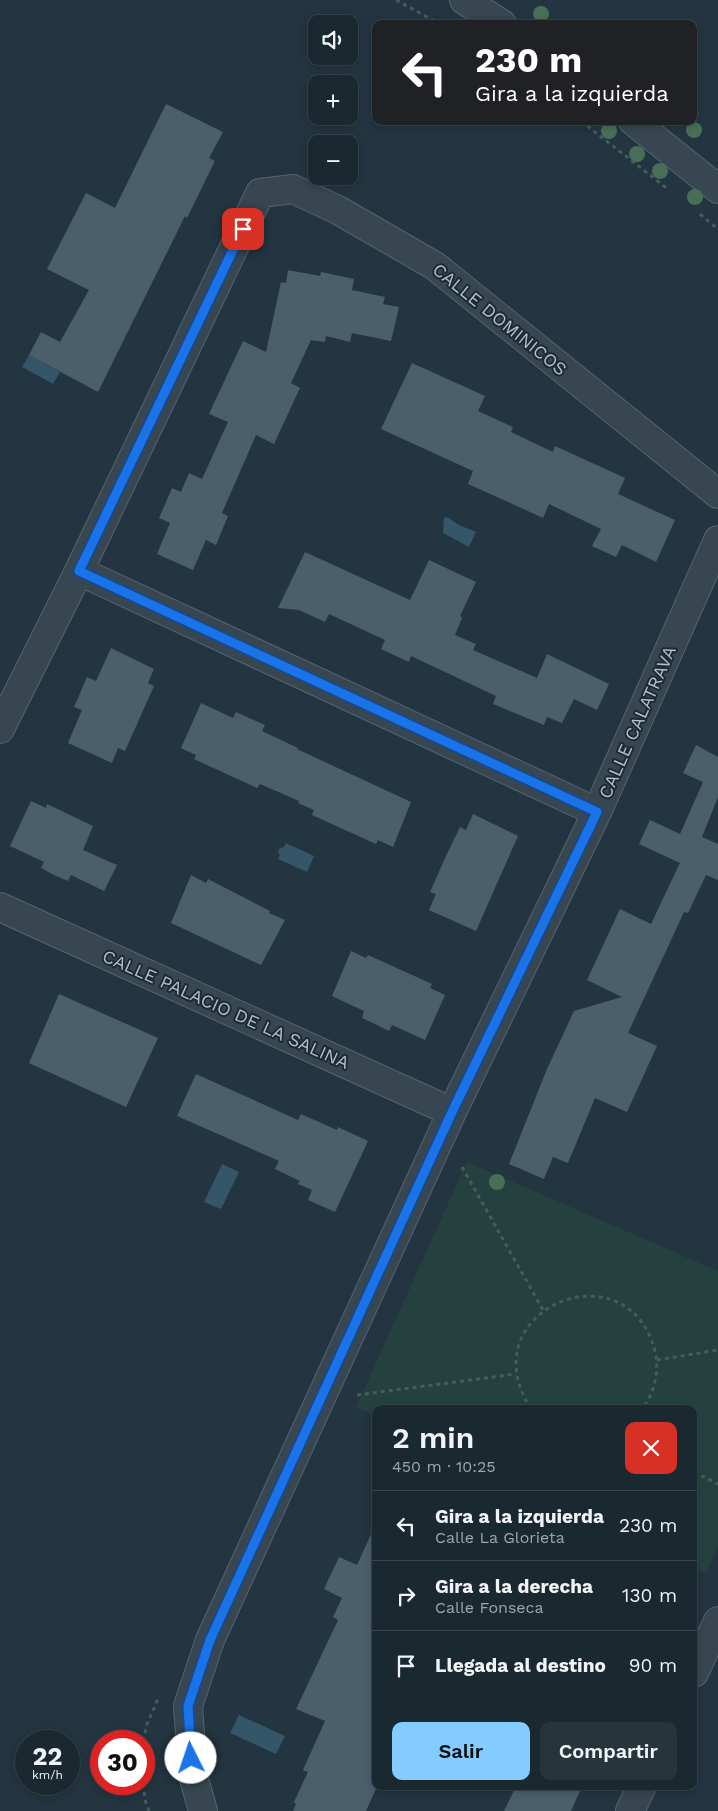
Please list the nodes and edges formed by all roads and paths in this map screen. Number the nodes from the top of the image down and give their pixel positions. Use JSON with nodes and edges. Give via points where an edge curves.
{"nodes":[{"id":1,"x":396,"y":0,"type":"edge"},
{"id":2,"x":464,"y":0,"type":"edge"},
{"id":3,"x":433,"y":20,"type":"edge"},
{"id":4,"x":496,"y":20,"type":"edge"},
{"id":5,"x":586,"y":125,"type":"edge"},
{"id":6,"x":638,"y":125,"type":"edge"},
{"id":7,"x":718,"y":189,"type":"edge"},
{"id":8,"x":670,"y":191,"type":"dead end"},
{"id":9,"x":700,"y":214,"type":"dead end"},
{"id":10,"x":718,"y":229,"type":"edge"},
{"id":11,"x":718,"y":494,"type":"edge"},
{"id":12,"x":718,"y":540,"type":"edge"},
{"id":13,"x":79,"y":571,"type":"junction"},
{"id":14,"x":0,"y":729,"type":"edge"},
{"id":15,"x":597,"y":812,"type":"junction"},
{"id":16,"x":0,"y":906,"type":"edge"},
{"id":17,"x":452,"y":1112,"type":"junction"},
{"id":18,"x":462,"y":1167,"type":"dead end"},
{"id":19,"x":543,"y":1310,"type":"junction"},
{"id":20,"x":718,"y":1350,"type":"edge"},
{"id":21,"x":657,"y":1360,"type":"junction"},
{"id":22,"x":516,"y":1374,"type":"junction"},
{"id":23,"x":357,"y":1395,"type":"dead end"},
{"id":24,"x":529,"y":1405,"type":"edge"},
{"id":25,"x":645,"y":1405,"type":"edge"},
{"id":26,"x":697,"y":1474,"type":"edge"},
{"id":27,"x":718,"y":1484,"type":"edge"},
{"id":28,"x":718,"y":1621,"type":"edge"},
{"id":29,"x":697,"y":1666,"type":"edge"},
{"id":30,"x":640,"y":1790,"type":"edge"},
{"id":31,"x":144,"y":1795,"type":"edge"},
{"id":32,"x":149,"y":1811,"type":"edge"},
{"id":33,"x":203,"y":1811,"type":"edge"},
{"id":34,"x":630,"y":1811,"type":"edge"}],
"edges":[{"from":1,"to":3,"type":"path"},
{"from":2,"to":4,"type":"street"},
{"from":5,"to":8,"type":"path"},
{"from":6,"to":7,"type":"street"},
{"from":9,"to":10,"type":"path"},
{"from":11,"to":13,"type":"street","name":"CALLE DOMINICOS","via":[[435,266],[338,210],[293,189],[260,192]]},
{"from":12,"to":15,"type":"street","name":"CALLE CALATRAVA"},
{"from":13,"to":14,"type":"street"},
{"from":13,"to":15,"type":"street"},
{"from":15,"to":17,"type":"street","name":"CALLE CALATRAVA"},
{"from":16,"to":17,"type":"street","name":"CALLE PALACIO DE LA SALINA"},
{"from":17,"to":33,"type":"street","name":"CALLE CALATRAVA","via":[[210,1640],[188,1706],[192,1775]]},
{"from":18,"to":19,"type":"path"},
{"from":19,"to":21,"type":"path","via":[[562,1300],[583,1296],[605,1298],[624,1307],[640,1321],[652,1339]]},
{"from":19,"to":22,"type":"path","via":[[527,1328],[518,1350]]},
{"from":20,"to":21,"type":"path"},
{"from":21,"to":25,"type":"path","via":[[655,1382]]},
{"from":22,"to":23,"type":"path"},
{"from":22,"to":24,"type":"path"},
{"from":26,"to":27,"type":"path"},
{"from":28,"to":29,"type":"street"},
{"from":30,"to":34,"type":"street"},
{"from":31,"to":32,"type":"path"}]}
